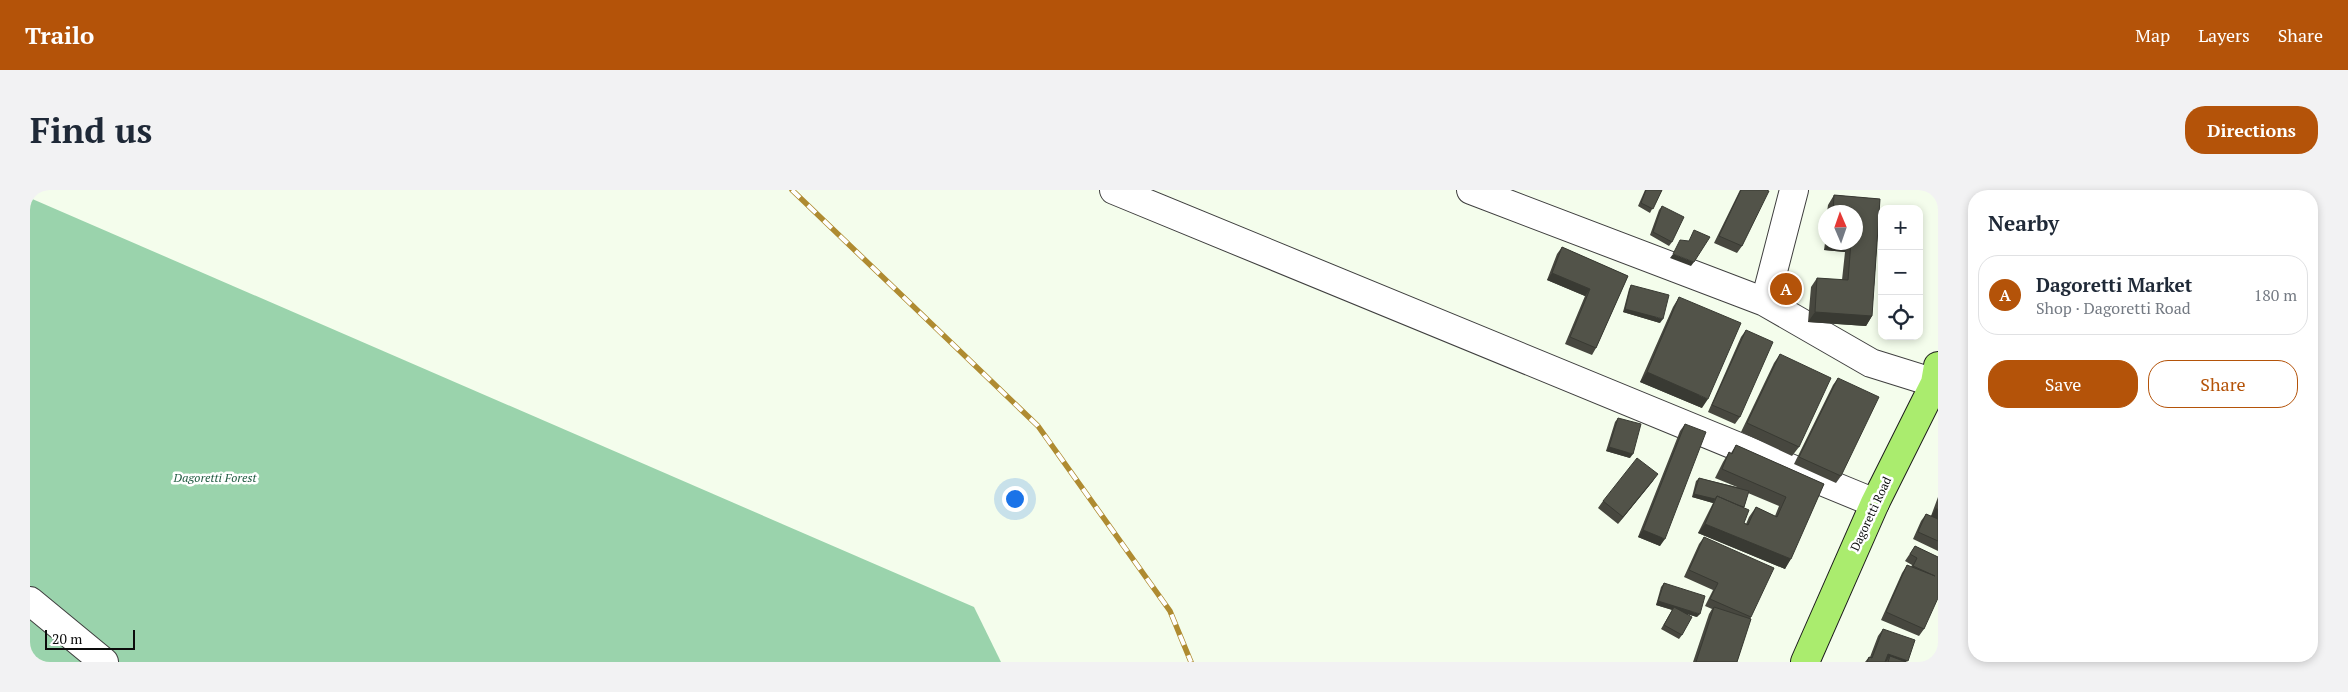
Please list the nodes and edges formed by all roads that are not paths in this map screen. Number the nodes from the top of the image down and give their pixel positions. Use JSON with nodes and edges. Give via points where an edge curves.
{"nodes":[{"id":1,"x":1114,"y":190,"type":"edge"},
{"id":2,"x":1471,"y":190,"type":"edge"},
{"id":3,"x":1794,"y":190,"type":"edge"},
{"id":4,"x":1765,"y":302,"type":"junction"},
{"id":5,"x":1936,"y":374,"type":"edge"},
{"id":6,"x":1875,"y":503,"type":"junction"},
{"id":7,"x":30,"y":601,"type":"edge"},
{"id":8,"x":104,"y":662,"type":"edge"},
{"id":9,"x":1805,"y":662,"type":"edge"}],
"edges":[{"from":1,"to":6,"type":"street"},
{"from":2,"to":4,"type":"street"},
{"from":3,"to":4,"type":"street"},
{"from":4,"to":5,"type":"street","via":[[1871,363]]},
{"from":5,"to":6,"type":"main road","name":"Dagoretti Road"},
{"from":6,"to":9,"type":"main road","name":"Dagoretti Road"},
{"from":7,"to":8,"type":"street"}]}
